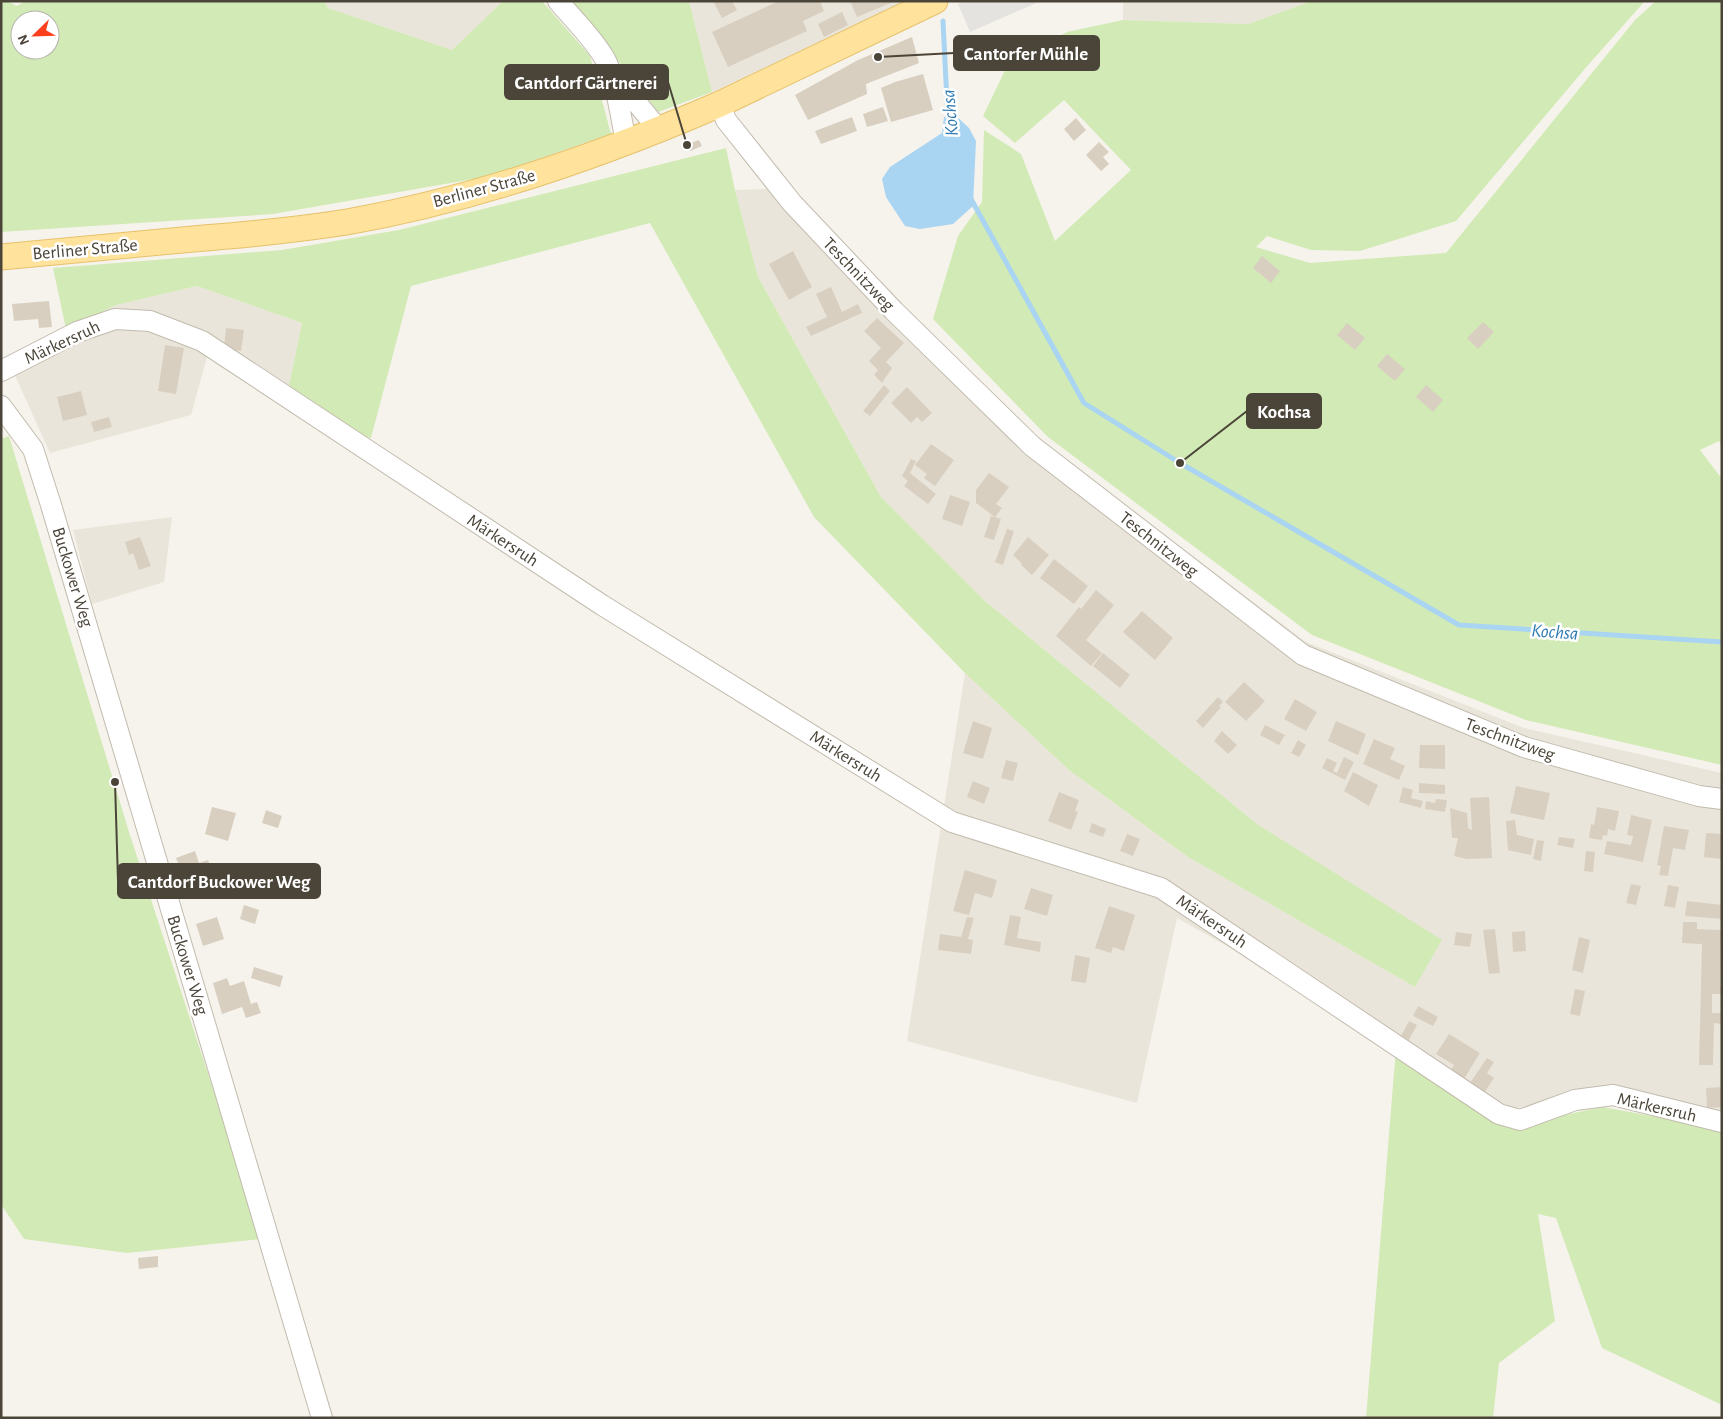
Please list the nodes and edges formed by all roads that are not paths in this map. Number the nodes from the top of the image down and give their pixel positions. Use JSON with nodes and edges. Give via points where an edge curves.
{"nodes":[{"id":1,"x":558,"y":1,"type":"edge"},
{"id":2,"x":935,"y":1,"type":"edge"},
{"id":3,"x":908,"y":8,"type":"edge"},
{"id":4,"x":610,"y":71,"type":"junction"},
{"id":5,"x":720,"y":104,"type":"junction"},
{"id":6,"x":660,"y":130,"type":"junction"},
{"id":7,"x":626,"y":142,"type":"junction"},
{"id":8,"x":1,"y":257,"type":"edge"},
{"id":9,"x":1,"y":371,"type":"edge"},
{"id":10,"x":1,"y":406,"type":"edge"},
{"id":11,"x":1722,"y":799,"type":"edge"},
{"id":12,"x":1722,"y":1122,"type":"edge"},
{"id":13,"x":322,"y":1418,"type":"edge"}],
"edges":[{"from":1,"to":4,"type":"street","via":[[604,58]]},
{"from":2,"to":3,"type":"main road","name":"Berliner Straße"},
{"from":3,"to":5,"type":"main road","name":"Berliner Straße"},
{"from":4,"to":6,"type":"street"},
{"from":4,"to":7,"type":"street"},
{"from":5,"to":6,"type":"main road","name":"Berliner Straße"},
{"from":5,"to":11,"type":"street","name":"Teschnitzweg","via":[[726,120],[792,203],[894,311],[1032,446],[1303,655],[1524,747],[1699,796]]},
{"from":6,"to":7,"type":"main road","name":"Berliner Straße"},
{"from":7,"to":8,"type":"main road","name":"Berliner Straße","via":[[506,185],[347,222],[274,232]]},
{"from":9,"to":12,"type":"street","name":"Märkersruh","via":[[77,332],[115,319],[150,321],[202,342],[602,605],[952,822],[1162,888],[1499,1114],[1520,1120],[1575,1100],[1613,1095]]},
{"from":10,"to":13,"type":"street","name":"Buckower Weg","via":[[33,449],[51,505]]}]}
